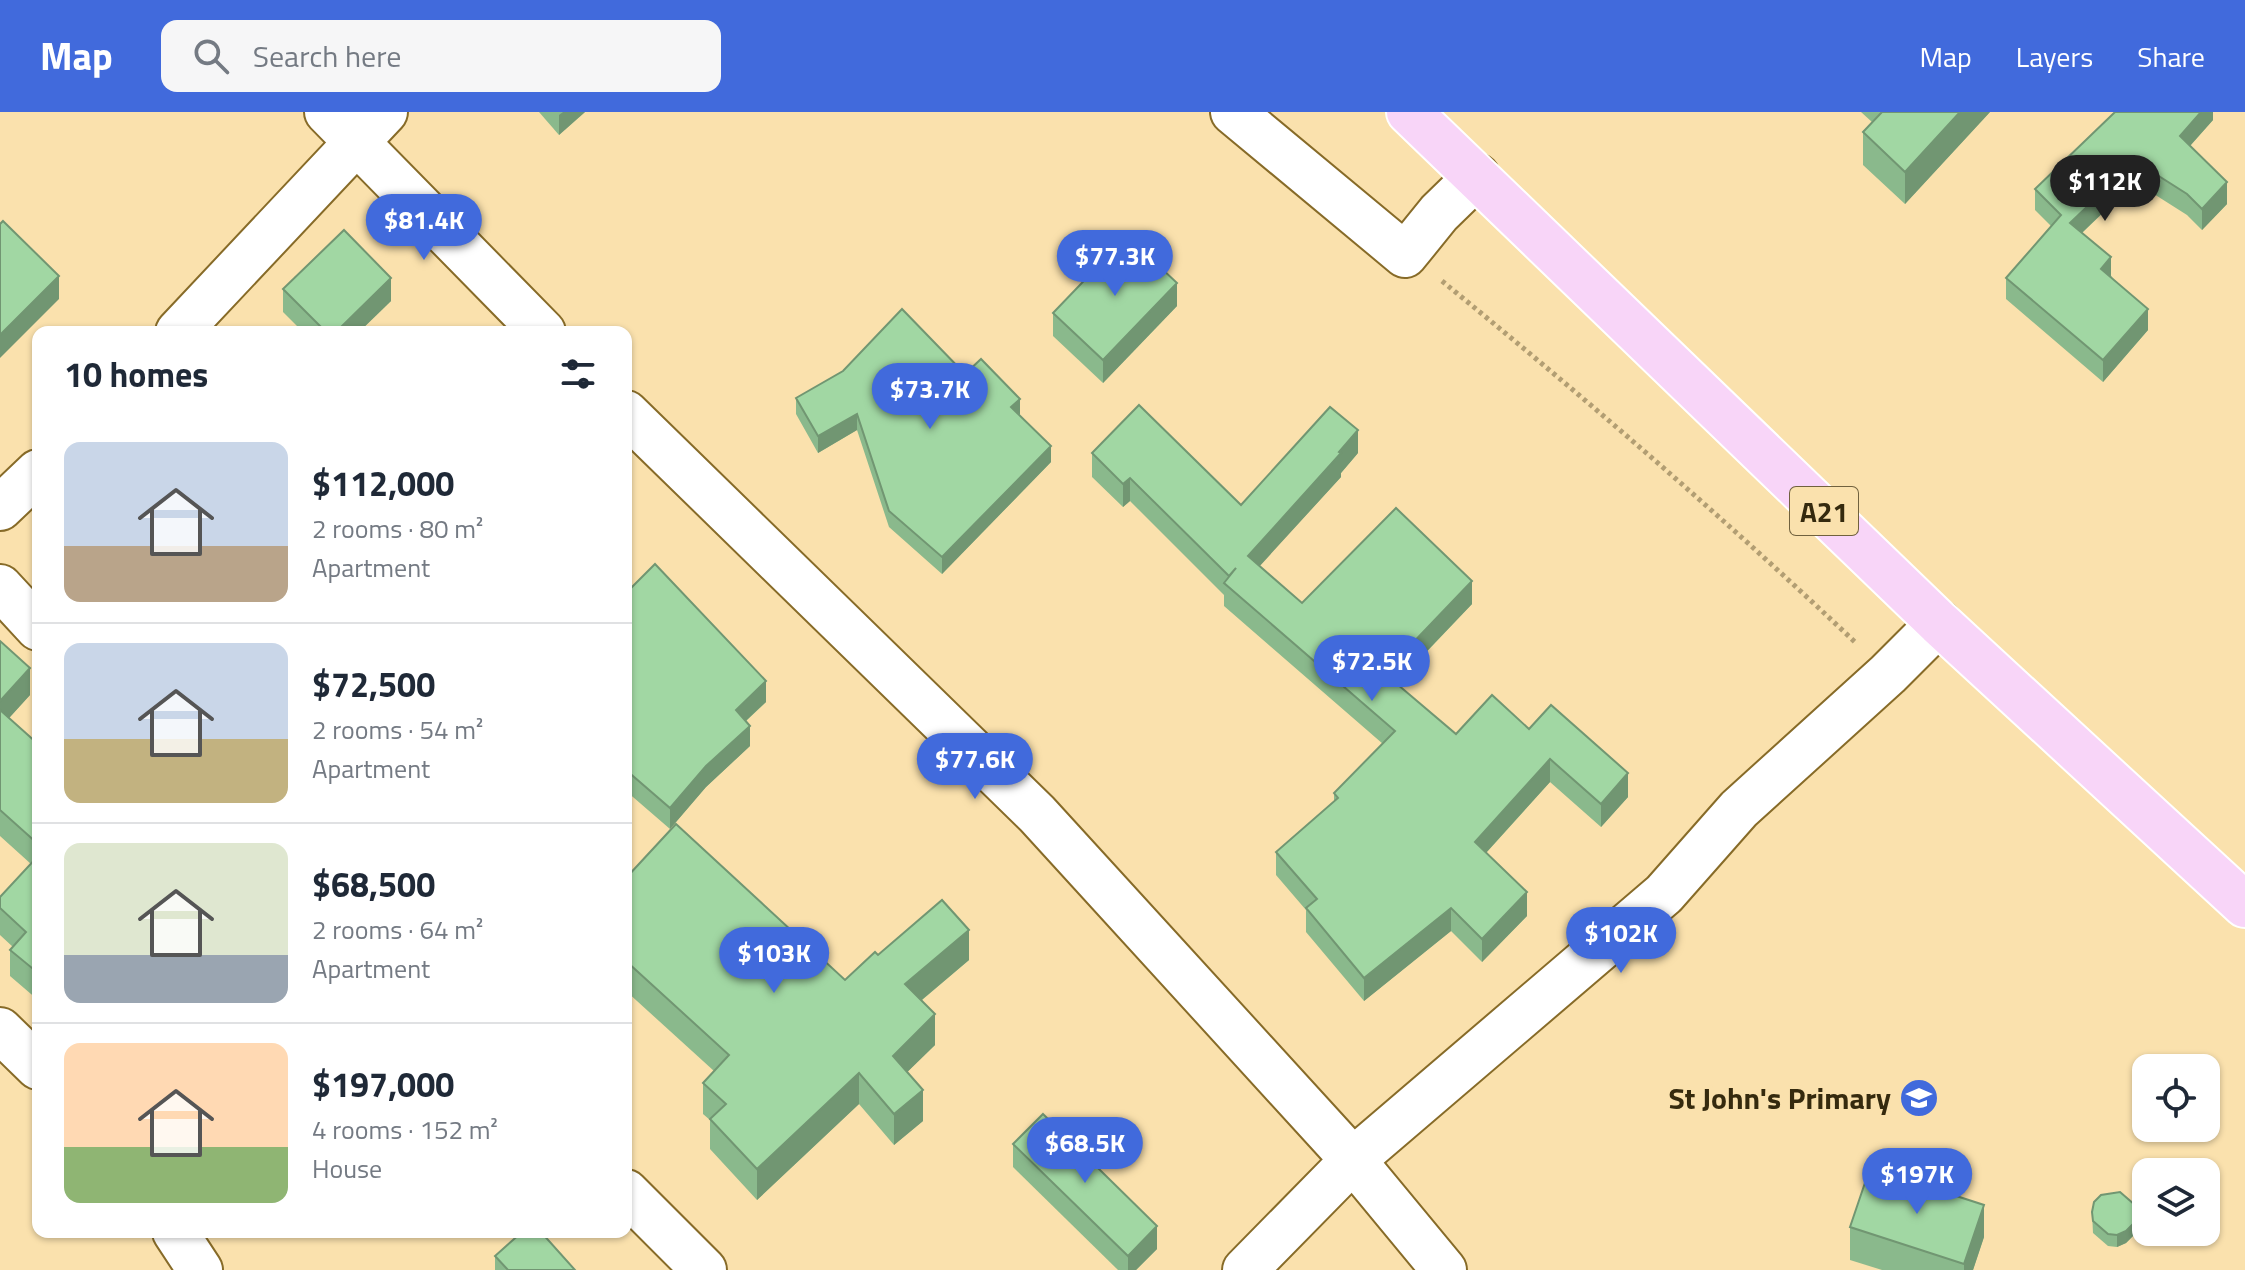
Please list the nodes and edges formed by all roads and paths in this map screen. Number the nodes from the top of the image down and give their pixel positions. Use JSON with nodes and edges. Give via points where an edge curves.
{"nodes":[{"id":1,"x":1233,"y":112,"type":"edge"},
{"id":2,"x":1409,"y":112,"type":"edge"},
{"id":3,"x":356,"y":122,"type":"edge"},
{"id":4,"x":1477,"y":176,"type":"junction"},
{"id":5,"x":1405,"y":255,"type":"junction"},
{"id":6,"x":183,"y":326,"type":"edge"},
{"id":7,"x":538,"y":326,"type":"edge"},
{"id":8,"x":632,"y":419,"type":"edge"},
{"id":9,"x":32,"y":478,"type":"edge"},
{"id":10,"x":0,"y":508,"type":"edge"},
{"id":11,"x":0,"y":587,"type":"edge"},
{"id":12,"x":32,"y":622,"type":"edge"},
{"id":13,"x":1939,"y":623,"type":"junction"},
{"id":14,"x":1888,"y":674,"type":"junction"},
{"id":15,"x":2245,"y":905,"type":"edge"},
{"id":16,"x":0,"y":1030,"type":"edge"},
{"id":17,"x":32,"y":1061,"type":"edge"},
{"id":18,"x":1353,"y":1160,"type":"junction"},
{"id":19,"x":632,"y":1198,"type":"edge"},
{"id":20,"x":179,"y":1238,"type":"edge"},
{"id":21,"x":200,"y":1270,"type":"edge"},
{"id":22,"x":704,"y":1270,"type":"edge"},
{"id":23,"x":1245,"y":1270,"type":"edge"},
{"id":24,"x":1444,"y":1270,"type":"edge"}],
"edges":[{"from":1,"to":5,"type":"street"},
{"from":2,"to":4,"type":"main road","number":"A21"},
{"from":3,"to":6,"type":"street"},
{"from":3,"to":7,"type":"street"},
{"from":4,"to":5,"type":"street"},
{"from":4,"to":13,"type":"main road","number":"A21"},
{"from":5,"to":14,"type":"path","via":[[1579,393]]},
{"from":8,"to":18,"type":"street","via":[[1037,814]]},
{"from":9,"to":10,"type":"street"},
{"from":11,"to":12,"type":"street"},
{"from":13,"to":14,"type":"street"},
{"from":13,"to":15,"type":"main road","number":"A21"},
{"from":14,"to":18,"type":"street","via":[[1739,809],[1664,894]]},
{"from":16,"to":17,"type":"street"},
{"from":18,"to":23,"type":"street"},
{"from":18,"to":24,"type":"street"},
{"from":19,"to":22,"type":"street"},
{"from":20,"to":21,"type":"street"}]}
